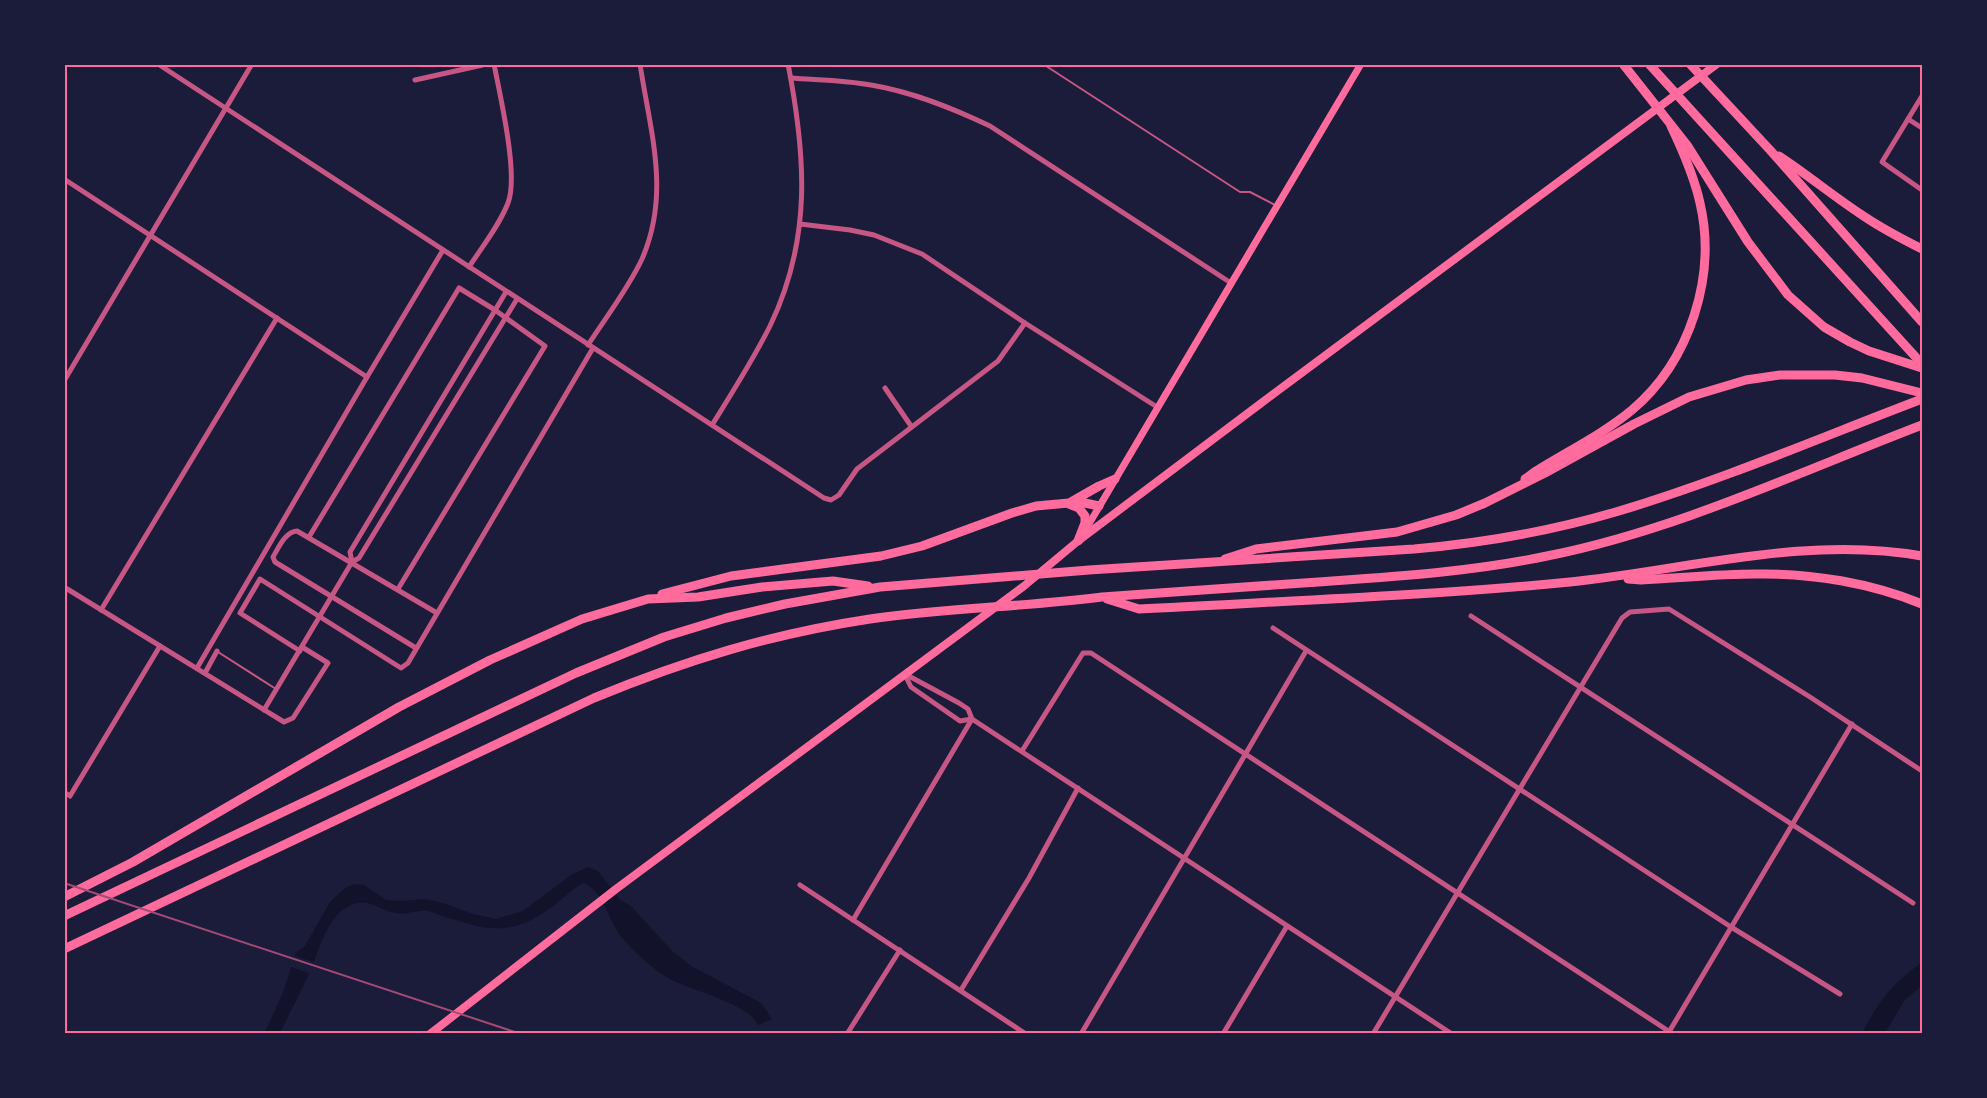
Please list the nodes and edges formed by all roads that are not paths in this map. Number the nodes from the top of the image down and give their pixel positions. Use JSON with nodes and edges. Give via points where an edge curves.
{"nodes":[{"id":1,"x":158,"y":64,"type":"edge"},
{"id":2,"x":252,"y":64,"type":"edge"},
{"id":3,"x":487,"y":64,"type":"edge"},
{"id":4,"x":494,"y":64,"type":"edge"},
{"id":5,"x":640,"y":64,"type":"edge"},
{"id":6,"x":788,"y":64,"type":"edge"},
{"id":7,"x":1042,"y":64,"type":"edge"},
{"id":8,"x":1361,"y":64,"type":"edge"},
{"id":9,"x":1623,"y":64,"type":"edge"},
{"id":10,"x":1649,"y":64,"type":"edge"},
{"id":11,"x":1690,"y":64,"type":"edge"},
{"id":12,"x":1717,"y":64,"type":"edge"},
{"id":13,"x":791,"y":78,"type":"junction"},
{"id":14,"x":415,"y":80,"type":"dead end"},
{"id":15,"x":1923,"y":96,"type":"edge"},
{"id":16,"x":225,"y":108,"type":"junction"},
{"id":17,"x":1908,"y":119,"type":"junction"},
{"id":18,"x":1671,"y":126,"type":"junction"},
{"id":19,"x":1923,"y":128,"type":"edge"},
{"id":20,"x":1770,"y":150,"type":"junction"},
{"id":21,"x":64,"y":179,"type":"edge"},
{"id":22,"x":1923,"y":190,"type":"edge"},
{"id":23,"x":1277,"y":206,"type":"junction"},
{"id":24,"x":800,"y":224,"type":"junction"},
{"id":25,"x":150,"y":235,"type":"junction"},
{"id":26,"x":1923,"y":249,"type":"edge"},
{"id":27,"x":443,"y":250,"type":"junction"},
{"id":28,"x":469,"y":267,"type":"junction"},
{"id":29,"x":1231,"y":283,"type":"junction"},
{"id":30,"x":507,"y":292,"type":"junction"},
{"id":31,"x":518,"y":299,"type":"junction"},
{"id":32,"x":495,"y":310,"type":"junction"},
{"id":33,"x":506,"y":317,"type":"junction"},
{"id":34,"x":277,"y":318,"type":"junction"},
{"id":35,"x":1923,"y":322,"type":"edge"},
{"id":36,"x":1025,"y":323,"type":"junction"},
{"id":37,"x":590,"y":346,"type":"junction"},
{"id":38,"x":1923,"y":366,"type":"edge"},
{"id":39,"x":367,"y":377,"type":"junction"},
{"id":40,"x":64,"y":381,"type":"edge"},
{"id":41,"x":885,"y":388,"type":"dead end"},
{"id":42,"x":1923,"y":393,"type":"edge"},
{"id":43,"x":1923,"y":399,"type":"edge"},
{"id":44,"x":1157,"y":407,"type":"junction"},
{"id":45,"x":1923,"y":424,"type":"edge"},
{"id":46,"x":711,"y":425,"type":"junction"},
{"id":47,"x":911,"y":426,"type":"junction"},
{"id":48,"x":1115,"y":479,"type":"junction"},
{"id":49,"x":1509,"y":492,"type":"junction"},
{"id":50,"x":1069,"y":504,"type":"junction"},
{"id":51,"x":1100,"y":506,"type":"junction"},
{"id":52,"x":1116,"y":512,"type":"junction"},
{"id":53,"x":309,"y":537,"type":"junction"},
{"id":54,"x":1078,"y":541,"type":"junction"},
{"id":55,"x":1923,"y":556,"type":"edge"},
{"id":56,"x":352,"y":562,"type":"junction"},
{"id":57,"x":1214,"y":563,"type":"junction"},
{"id":58,"x":1614,"y":577,"type":"junction"},
{"id":59,"x":64,"y":587,"type":"edge"},
{"id":60,"x":880,"y":587,"type":"junction"},
{"id":61,"x":398,"y":589,"type":"junction"},
{"id":62,"x":332,"y":597,"type":"junction"},
{"id":63,"x":1102,"y":597,"type":"junction"},
{"id":64,"x":648,"y":598,"type":"junction"},
{"id":65,"x":1923,"y":604,"type":"edge"},
{"id":66,"x":101,"y":610,"type":"junction"},
{"id":67,"x":437,"y":613,"type":"junction"},
{"id":68,"x":1471,"y":616,"type":"dead end"},
{"id":69,"x":320,"y":618,"type":"junction"},
{"id":70,"x":1273,"y":628,"type":"dead end"},
{"id":71,"x":160,"y":646,"type":"junction"},
{"id":72,"x":416,"y":648,"type":"junction"},
{"id":73,"x":301,"y":649,"type":"junction"},
{"id":74,"x":217,"y":651,"type":"joint"},
{"id":75,"x":1306,"y":651,"type":"junction"},
{"id":76,"x":197,"y":668,"type":"junction"},
{"id":77,"x":205,"y":673,"type":"junction"},
{"id":78,"x":905,"y":674,"type":"junction"},
{"id":79,"x":1581,"y":686,"type":"junction"},
{"id":80,"x":276,"y":689,"type":"junction"},
{"id":81,"x":264,"y":710,"type":"junction"},
{"id":82,"x":972,"y":719,"type":"junction"},
{"id":83,"x":1852,"y":724,"type":"junction"},
{"id":84,"x":1022,"y":751,"type":"junction"},
{"id":85,"x":1245,"y":754,"type":"junction"},
{"id":86,"x":1923,"y":771,"type":"edge"},
{"id":87,"x":1078,"y":788,"type":"junction"},
{"id":88,"x":1520,"y":789,"type":"junction"},
{"id":89,"x":67,"y":794,"type":"edge"},
{"id":90,"x":1792,"y":824,"type":"junction"},
{"id":91,"x":1184,"y":857,"type":"junction"},
{"id":92,"x":800,"y":885,"type":"dead end"},
{"id":93,"x":1458,"y":892,"type":"junction"},
{"id":94,"x":64,"y":897,"type":"edge"},
{"id":95,"x":1913,"y":903,"type":"dead end"},
{"id":96,"x":64,"y":916,"type":"edge"},
{"id":97,"x":853,"y":920,"type":"junction"},
{"id":98,"x":1287,"y":926,"type":"junction"},
{"id":99,"x":1731,"y":927,"type":"junction"},
{"id":100,"x":64,"y":949,"type":"edge"},
{"id":101,"x":900,"y":950,"type":"junction"},
{"id":102,"x":961,"y":990,"type":"junction"},
{"id":103,"x":1840,"y":994,"type":"dead end"},
{"id":104,"x":1395,"y":997,"type":"junction"},
{"id":105,"x":1670,"y":1033,"type":"edge"},
{"id":106,"x":430,"y":1034,"type":"edge"},
{"id":107,"x":846,"y":1034,"type":"edge"},
{"id":108,"x":1026,"y":1034,"type":"edge"},
{"id":109,"x":1081,"y":1034,"type":"edge"},
{"id":110,"x":1223,"y":1034,"type":"edge"},
{"id":111,"x":1373,"y":1034,"type":"edge"},
{"id":112,"x":1452,"y":1034,"type":"edge"}],
"edges":[{"from":1,"to":16,"type":"street"},
{"from":2,"to":16,"type":"street"},
{"from":3,"to":14,"type":"street"},
{"from":4,"to":28,"type":"street","via":[[509,145],[511,191],[498,221]]},
{"from":5,"to":37,"type":"street","via":[[657,171],[654,222],[631,280]]},
{"from":6,"to":13,"type":"street"},
{"from":7,"to":23,"type":"lane","via":[[1240,192],[1251,192]]},
{"from":8,"to":23,"type":"main road"},
{"from":9,"to":18,"type":"highway"},
{"from":10,"to":38,"type":"highway"},
{"from":11,"to":20,"type":"highway"},
{"from":12,"to":52,"type":"main road"},
{"from":13,"to":24,"type":"street","via":[[802,156]]},
{"from":13,"to":29,"type":"street","via":[[870,85],[951,107],[990,126]]},
{"from":15,"to":17,"type":"street"},
{"from":16,"to":25,"type":"street"},
{"from":16,"to":27,"type":"street"},
{"from":17,"to":19,"type":"street"},
{"from":17,"to":22,"type":"street","via":[[1882,162]]},
{"from":18,"to":38,"type":"highway","via":[[1788,295],[1824,327],[1869,351]]},
{"from":18,"to":49,"type":"highway","via":[[1692,173],[1704,226],[1702,280],[1689,329],[1666,372],[1633,409]]},
{"from":20,"to":26,"type":"highway","via":[[1862,215]]},
{"from":20,"to":35,"type":"highway"},
{"from":21,"to":25,"type":"street"},
{"from":23,"to":29,"type":"main road"},
{"from":24,"to":36,"type":"street","via":[[850,230],[922,254]]},
{"from":24,"to":46,"type":"street","via":[[794,258],[771,325]]},
{"from":25,"to":34,"type":"street"},
{"from":25,"to":40,"type":"street"},
{"from":27,"to":28,"type":"street"},
{"from":27,"to":39,"type":"street"},
{"from":28,"to":30,"type":"street"},
{"from":29,"to":44,"type":"main road"},
{"from":30,"to":31,"type":"street"},
{"from":30,"to":32,"type":"street"},
{"from":31,"to":33,"type":"street"},
{"from":31,"to":37,"type":"street"},
{"from":32,"to":33,"type":"street"},
{"from":32,"to":53,"type":"street","via":[[459,288]]},
{"from":32,"to":56,"type":"street","via":[[350,552]]},
{"from":33,"to":56,"type":"street","via":[[359,558]]},
{"from":33,"to":61,"type":"street","via":[[545,345]]},
{"from":34,"to":39,"type":"street"},
{"from":34,"to":66,"type":"street"},
{"from":36,"to":44,"type":"street"},
{"from":36,"to":47,"type":"street","via":[[998,361]]},
{"from":37,"to":46,"type":"street"},
{"from":37,"to":67,"type":"street"},
{"from":39,"to":76,"type":"street"},
{"from":41,"to":47,"type":"street"},
{"from":42,"to":49,"type":"highway","via":[[1862,378],[1810,374],[1746,380],[1689,397]]},
{"from":43,"to":57,"type":"highway","via":[[1671,494],[1576,523],[1458,545]]},
{"from":44,"to":48,"type":"main road"},
{"from":45,"to":63,"type":"highway","via":[[1701,512],[1612,541],[1549,556],[1470,569]]},
{"from":46,"to":47,"type":"street","via":[[831,500],[857,469]]},
{"from":48,"to":50,"type":"highway"},
{"from":48,"to":51,"type":"main road"},
{"from":49,"to":57,"type":"highway","via":[[1426,525],[1372,536],[1256,549]]},
{"from":50,"to":51,"type":"highway"},
{"from":50,"to":54,"type":"highway","via":[[1085,516]]},
{"from":50,"to":64,"type":"highway","via":[[1036,506],[881,556],[731,576]]},
{"from":51,"to":52,"type":"main road"},
{"from":51,"to":54,"type":"main road"},
{"from":52,"to":54,"type":"main road"},
{"from":53,"to":56,"type":"street"},
{"from":53,"to":62,"type":"street","via":[[293,530],[273,560]]},
{"from":54,"to":78,"type":"main road"},
{"from":55,"to":58,"type":"highway","via":[[1837,549],[1778,552]]},
{"from":56,"to":61,"type":"street"},
{"from":56,"to":62,"type":"street"},
{"from":57,"to":60,"type":"highway"},
{"from":58,"to":63,"type":"highway","via":[[1474,591],[1139,609]]},
{"from":58,"to":65,"type":"highway","via":[[1641,580],[1757,574],[1802,576],[1856,584]]},
{"from":59,"to":66,"type":"street"},
{"from":60,"to":64,"type":"highway","via":[[833,581],[698,597]]},
{"from":60,"to":96,"type":"highway","via":[[726,618],[618,654]]},
{"from":61,"to":67,"type":"street"},
{"from":62,"to":69,"type":"street"},
{"from":62,"to":72,"type":"street"},
{"from":63,"to":100,"type":"highway","via":[[868,619],[729,648],[683,663],[594,698]]},
{"from":64,"to":94,"type":"highway","via":[[582,619],[466,672],[133,862]]},
{"from":66,"to":71,"type":"street"},
{"from":67,"to":72,"type":"street"},
{"from":68,"to":79,"type":"street"},
{"from":69,"to":72,"type":"street","via":[[401,668]]},
{"from":69,"to":73,"type":"street"},
{"from":69,"to":73,"type":"street","via":[[260,579],[240,613]]},
{"from":70,"to":75,"type":"street"},
{"from":71,"to":76,"type":"street"},
{"from":71,"to":89,"type":"street"},
{"from":73,"to":80,"type":"street"},
{"from":73,"to":81,"type":"street","via":[[328,663],[290,720],[284,722]]},
{"from":74,"to":77,"type":"street"},
{"from":74,"to":80,"type":"lane"},
{"from":75,"to":85,"type":"street"},
{"from":75,"to":88,"type":"street"},
{"from":76,"to":77,"type":"street"},
{"from":77,"to":81,"type":"street"},
{"from":78,"to":82,"type":"street","via":[[968,709]]},
{"from":78,"to":82,"type":"street","via":[[911,687],[925,698],[960,721]]},
{"from":78,"to":106,"type":"main road","via":[[594,905]]},
{"from":79,"to":83,"type":"street","via":[[1622,618],[1630,612],[1668,609]]},
{"from":79,"to":88,"type":"street"},
{"from":79,"to":90,"type":"street"},
{"from":80,"to":81,"type":"street"},
{"from":82,"to":84,"type":"street"},
{"from":82,"to":97,"type":"street"},
{"from":83,"to":86,"type":"street"},
{"from":83,"to":90,"type":"street"},
{"from":84,"to":85,"type":"street","via":[[1083,653],[1091,653]]},
{"from":84,"to":87,"type":"street"},
{"from":85,"to":91,"type":"street"},
{"from":85,"to":93,"type":"street"},
{"from":87,"to":91,"type":"street"},
{"from":87,"to":102,"type":"street"},
{"from":88,"to":93,"type":"street"},
{"from":88,"to":99,"type":"street"},
{"from":90,"to":95,"type":"street"},
{"from":90,"to":99,"type":"street"},
{"from":91,"to":98,"type":"street"},
{"from":91,"to":109,"type":"street"},
{"from":92,"to":97,"type":"street"},
{"from":93,"to":104,"type":"street"},
{"from":93,"to":105,"type":"street"},
{"from":97,"to":101,"type":"street"},
{"from":98,"to":104,"type":"street"},
{"from":98,"to":110,"type":"street"},
{"from":99,"to":103,"type":"street"},
{"from":99,"to":105,"type":"street"},
{"from":101,"to":102,"type":"street"},
{"from":101,"to":107,"type":"street"},
{"from":102,"to":108,"type":"street"},
{"from":104,"to":111,"type":"street"},
{"from":104,"to":112,"type":"street"}]}
